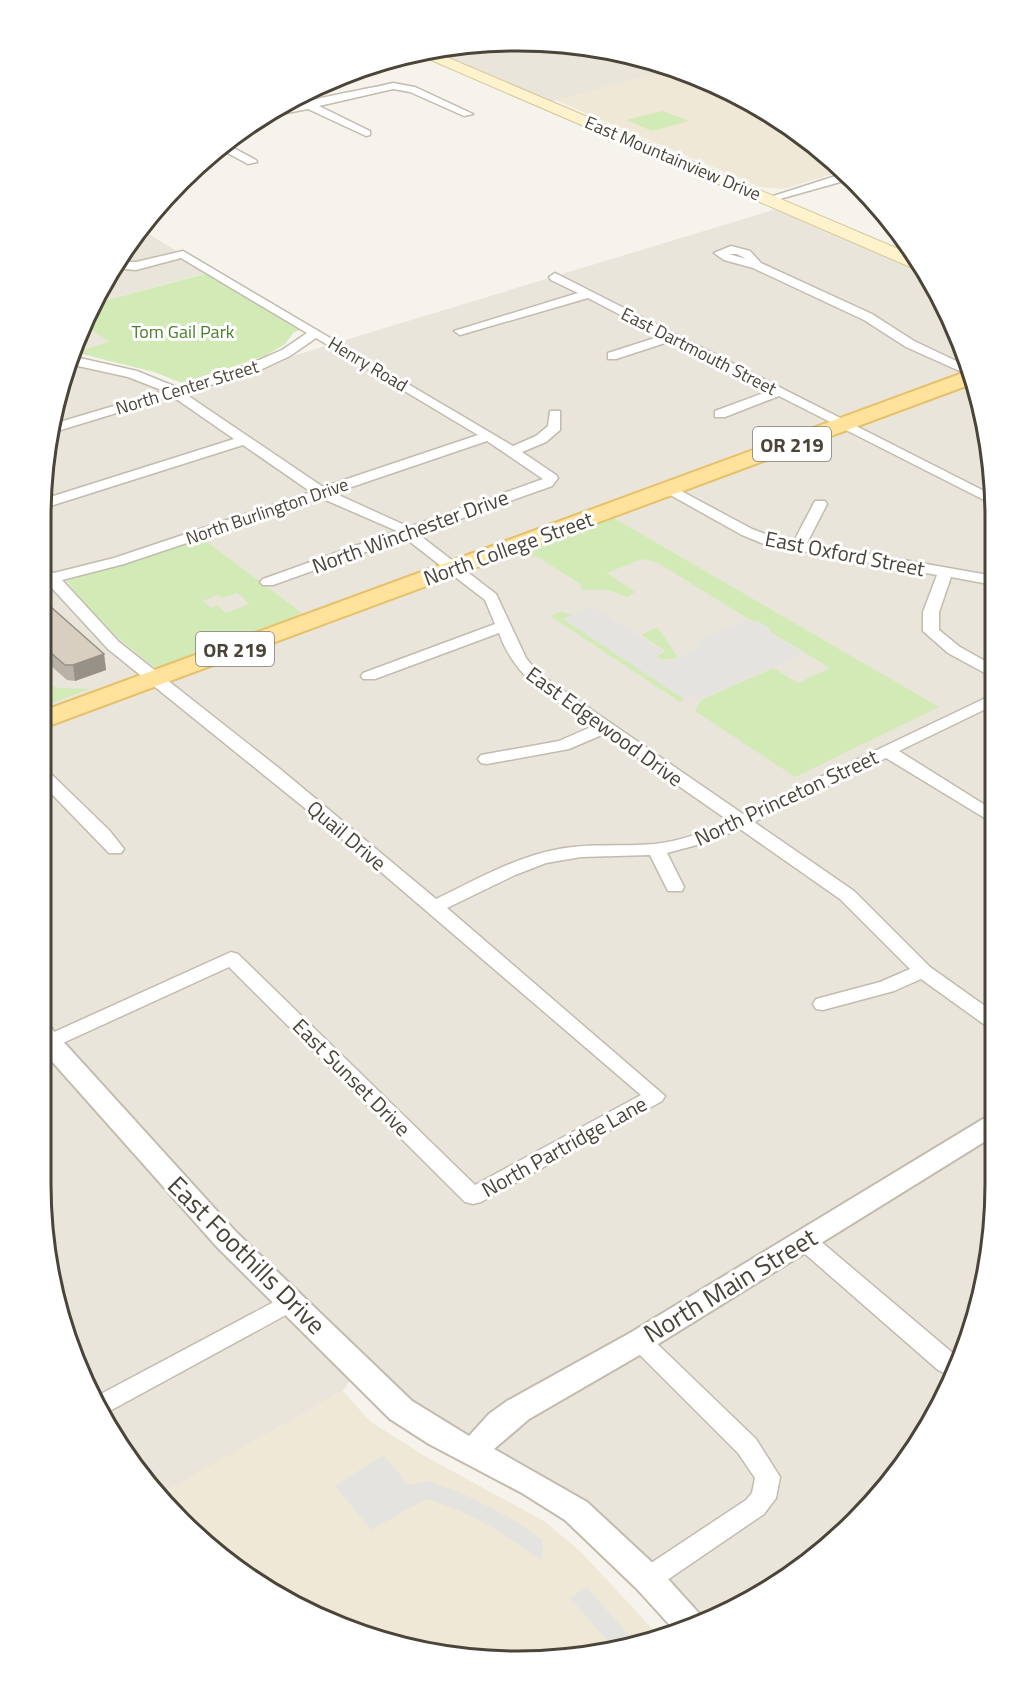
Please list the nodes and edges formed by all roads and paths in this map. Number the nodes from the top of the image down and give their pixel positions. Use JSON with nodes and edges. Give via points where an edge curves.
{"nodes":[{"id":1,"x":437,"y":58,"type":"edge"},
{"id":2,"x":305,"y":103,"type":"edge"},
{"id":3,"x":310,"y":105,"type":"junction"},
{"id":4,"x":294,"y":109,"type":"edge"},
{"id":5,"x":468,"y":114,"type":"dead end"},
{"id":6,"x":366,"y":133,"type":"dead end"},
{"id":7,"x":231,"y":151,"type":"edge"},
{"id":8,"x":252,"y":162,"type":"dead end"},
{"id":9,"x":838,"y":179,"type":"edge"},
{"id":10,"x":769,"y":199,"type":"junction"},
{"id":11,"x":905,"y":258,"type":"edge"},
{"id":12,"x":758,"y":265,"type":"dead end"},
{"id":13,"x":126,"y":266,"type":"edge"},
{"id":14,"x":555,"y":277,"type":"dead end"},
{"id":15,"x":589,"y":294,"type":"junction"},
{"id":16,"x":460,"y":331,"type":"dead end"},
{"id":17,"x":316,"y":333,"type":"junction"},
{"id":18,"x":670,"y":337,"type":"junction"},
{"id":19,"x":612,"y":356,"type":"dead end"},
{"id":20,"x":78,"y":362,"type":"edge"},
{"id":21,"x":960,"y":369,"type":"edge"},
{"id":22,"x":963,"y":378,"type":"edge"},
{"id":23,"x":175,"y":391,"type":"junction"},
{"id":24,"x":779,"y":392,"type":"junction"},
{"id":25,"x":555,"y":414,"type":"dead end"},
{"id":26,"x":720,"y":414,"type":"dead end"},
{"id":27,"x":843,"y":425,"type":"junction"},
{"id":28,"x":60,"y":426,"type":"edge"},
{"id":29,"x":489,"y":436,"type":"junction"},
{"id":30,"x":246,"y":440,"type":"junction"},
{"id":31,"x":513,"y":451,"type":"junction"},
{"id":32,"x":551,"y":478,"type":"joint"},
{"id":33,"x":670,"y":489,"type":"junction"},
{"id":34,"x":322,"y":493,"type":"junction"},
{"id":35,"x":984,"y":496,"type":"edge"},
{"id":36,"x":52,"y":502,"type":"edge"},
{"id":37,"x":820,"y":504,"type":"dead end"},
{"id":38,"x":407,"y":532,"type":"junction"},
{"id":39,"x":798,"y":547,"type":"junction"},
{"id":40,"x":455,"y":567,"type":"junction"},
{"id":41,"x":945,"y":572,"type":"junction"},
{"id":42,"x":51,"y":575,"type":"edge"},
{"id":43,"x":985,"y":579,"type":"edge"},
{"id":44,"x":51,"y":580,"type":"edge"},
{"id":45,"x":268,"y":582,"type":"dead end"},
{"id":46,"x":502,"y":626,"type":"junction"},
{"id":47,"x":985,"y":668,"type":"edge"},
{"id":48,"x":369,"y":676,"type":"dead end"},
{"id":49,"x":157,"y":678,"type":"junction"},
{"id":50,"x":985,"y":703,"type":"edge"},
{"id":51,"x":51,"y":717,"type":"edge"},
{"id":52,"x":605,"y":727,"type":"junction"},
{"id":53,"x":886,"y":751,"type":"junction"},
{"id":54,"x":486,"y":759,"type":"dead end"},
{"id":55,"x":51,"y":784,"type":"edge"},
{"id":56,"x":985,"y":813,"type":"edge"},
{"id":57,"x":742,"y":822,"type":"junction"},
{"id":58,"x":115,"y":849,"type":"dead end"},
{"id":59,"x":656,"y":849,"type":"junction"},
{"id":60,"x":675,"y":887,"type":"dead end"},
{"id":61,"x":434,"y":908,"type":"junction"},
{"id":62,"x":923,"y":971,"type":"junction"},
{"id":63,"x":823,"y":1004,"type":"dead end"},
{"id":64,"x":985,"y":1015,"type":"edge"},
{"id":65,"x":51,"y":1037,"type":"edge"},
{"id":66,"x":51,"y":1048,"type":"edge"},
{"id":67,"x":655,"y":1096,"type":"joint"},
{"id":68,"x":985,"y":1129,"type":"edge"},
{"id":69,"x":473,"y":1196,"type":"joint"},
{"id":70,"x":804,"y":1239,"type":"junction"},
{"id":71,"x":289,"y":1303,"type":"junction"},
{"id":72,"x":640,"y":1341,"type":"junction"},
{"id":73,"x":949,"y":1364,"type":"edge"},
{"id":74,"x":106,"y":1403,"type":"edge"},
{"id":75,"x":473,"y":1451,"type":"junction"},
{"id":76,"x":648,"y":1579,"type":"junction"},
{"id":77,"x":685,"y":1620,"type":"edge"}],
"edges":[{"from":1,"to":10,"type":"main road","name":"East Mountainview Drive"},
{"from":2,"to":3,"type":"street"},
{"from":3,"to":4,"type":"street"},
{"from":3,"to":5,"type":"street","via":[[379,88],[400,87]]},
{"from":3,"to":6,"type":"street"},
{"from":7,"to":8,"type":"street"},
{"from":9,"to":10,"type":"street"},
{"from":10,"to":11,"type":"main road","name":"East Mountainview Drive"},
{"from":12,"to":21,"type":"street","via":[[868,317]]},
{"from":13,"to":17,"type":"street","name":"Henry Road","via":[[183,254]]},
{"from":14,"to":15,"type":"street","name":"East Dartmouth Street"},
{"from":15,"to":16,"type":"street"},
{"from":15,"to":18,"type":"street","name":"East Dartmouth Street"},
{"from":17,"to":23,"type":"street","name":"North Center Street","via":[[255,367]]},
{"from":17,"to":29,"type":"street","name":"Henry Road"},
{"from":18,"to":19,"type":"street"},
{"from":18,"to":24,"type":"street","name":"East Dartmouth Street"},
{"from":20,"to":23,"type":"street","name":"East Edgewood Drive","via":[[148,378]]},
{"from":22,"to":27,"type":"main road","name":"North College Street","number":"OR 219"},
{"from":23,"to":28,"type":"street","name":"North Center Street"},
{"from":23,"to":30,"type":"street","name":"East Edgewood Drive"},
{"from":24,"to":26,"type":"street"},
{"from":24,"to":27,"type":"street","name":"East Dartmouth Street"},
{"from":25,"to":31,"type":"street","via":[[550,434]]},
{"from":27,"to":33,"type":"main road","name":"North College Street","number":"OR 219"},
{"from":27,"to":35,"type":"street","name":"East Dartmouth Street"},
{"from":29,"to":31,"type":"street","name":"Henry Road"},
{"from":29,"to":34,"type":"street","name":"North Burlington Drive"},
{"from":30,"to":34,"type":"street","name":"East Edgewood Drive"},
{"from":30,"to":36,"type":"street"},
{"from":31,"to":32,"type":"street","name":"Henry Road"},
{"from":32,"to":38,"type":"street","name":"North Winchester Drive","via":[[547,483]]},
{"from":33,"to":39,"type":"street","name":"East Oxford Street","via":[[747,532]]},
{"from":33,"to":40,"type":"main road","name":"North College Street","number":"OR 219"},
{"from":34,"to":38,"type":"street","name":"East Edgewood Drive"},
{"from":34,"to":42,"type":"street","name":"North Burlington Drive","via":[[119,561]]},
{"from":37,"to":39,"type":"street"},
{"from":38,"to":40,"type":"street","name":"East Edgewood Drive"},
{"from":38,"to":45,"type":"street","name":"North Winchester Drive"},
{"from":39,"to":41,"type":"street","name":"East Oxford Street"},
{"from":40,"to":46,"type":"street","name":"East Edgewood Drive","via":[[491,597]]},
{"from":40,"to":49,"type":"main road","name":"North College Street","number":"OR 219"},
{"from":41,"to":43,"type":"street","name":"East Oxford Street"},
{"from":41,"to":47,"type":"street","via":[[931,612],[932,631],[954,650]]},
{"from":44,"to":49,"type":"street","name":"Quail Drive","via":[[65,590],[87,619]]},
{"from":46,"to":48,"type":"street"},
{"from":46,"to":52,"type":"street","name":"East Edgewood Drive","via":[[520,665]]},
{"from":49,"to":51,"type":"main road","name":"North College Street","number":"OR 219"},
{"from":49,"to":61,"type":"street","name":"Quail Drive"},
{"from":50,"to":53,"type":"street","name":"North Princeton Street"},
{"from":52,"to":54,"type":"street","via":[[563,745]]},
{"from":52,"to":57,"type":"street","name":"East Edgewood Drive"},
{"from":53,"to":56,"type":"street"},
{"from":53,"to":57,"type":"street","name":"North Princeton Street"},
{"from":55,"to":58,"type":"street"},
{"from":57,"to":59,"type":"street","name":"North Princeton Street","via":[[699,839]]},
{"from":57,"to":62,"type":"street","name":"East Edgewood Drive","via":[[847,895]]},
{"from":59,"to":60,"type":"street"},
{"from":59,"to":61,"type":"street","name":"North Princeton Street","via":[[588,850],[555,855]]},
{"from":61,"to":67,"type":"street","name":"Quail Drive"},
{"from":62,"to":63,"type":"street","via":[[887,987]]},
{"from":62,"to":64,"type":"street","name":"East Edgewood Drive"},
{"from":65,"to":69,"type":"street","name":"East Sunset Drive","via":[[231,958]]},
{"from":66,"to":71,"type":"street","name":"East Foothills Drive","via":[[193,1205]]},
{"from":67,"to":69,"type":"street","name":"North Partridge Lane"},
{"from":68,"to":70,"type":"street","name":"North Main Street"},
{"from":70,"to":72,"type":"street","name":"North Main Street"},
{"from":70,"to":73,"type":"street"},
{"from":71,"to":74,"type":"street"},
{"from":71,"to":75,"type":"street","name":"East Foothills Drive","via":[[319,1327],[401,1410]]},
{"from":72,"to":75,"type":"street","name":"North Main Street","via":[[518,1410]]},
{"from":72,"to":76,"type":"street","via":[[747,1446],[768,1477],[764,1498],[755,1507]]},
{"from":75,"to":76,"type":"street","name":"East Foothills Drive","via":[[576,1511]]},
{"from":76,"to":77,"type":"street","name":"East Foothills Drive"}]}
